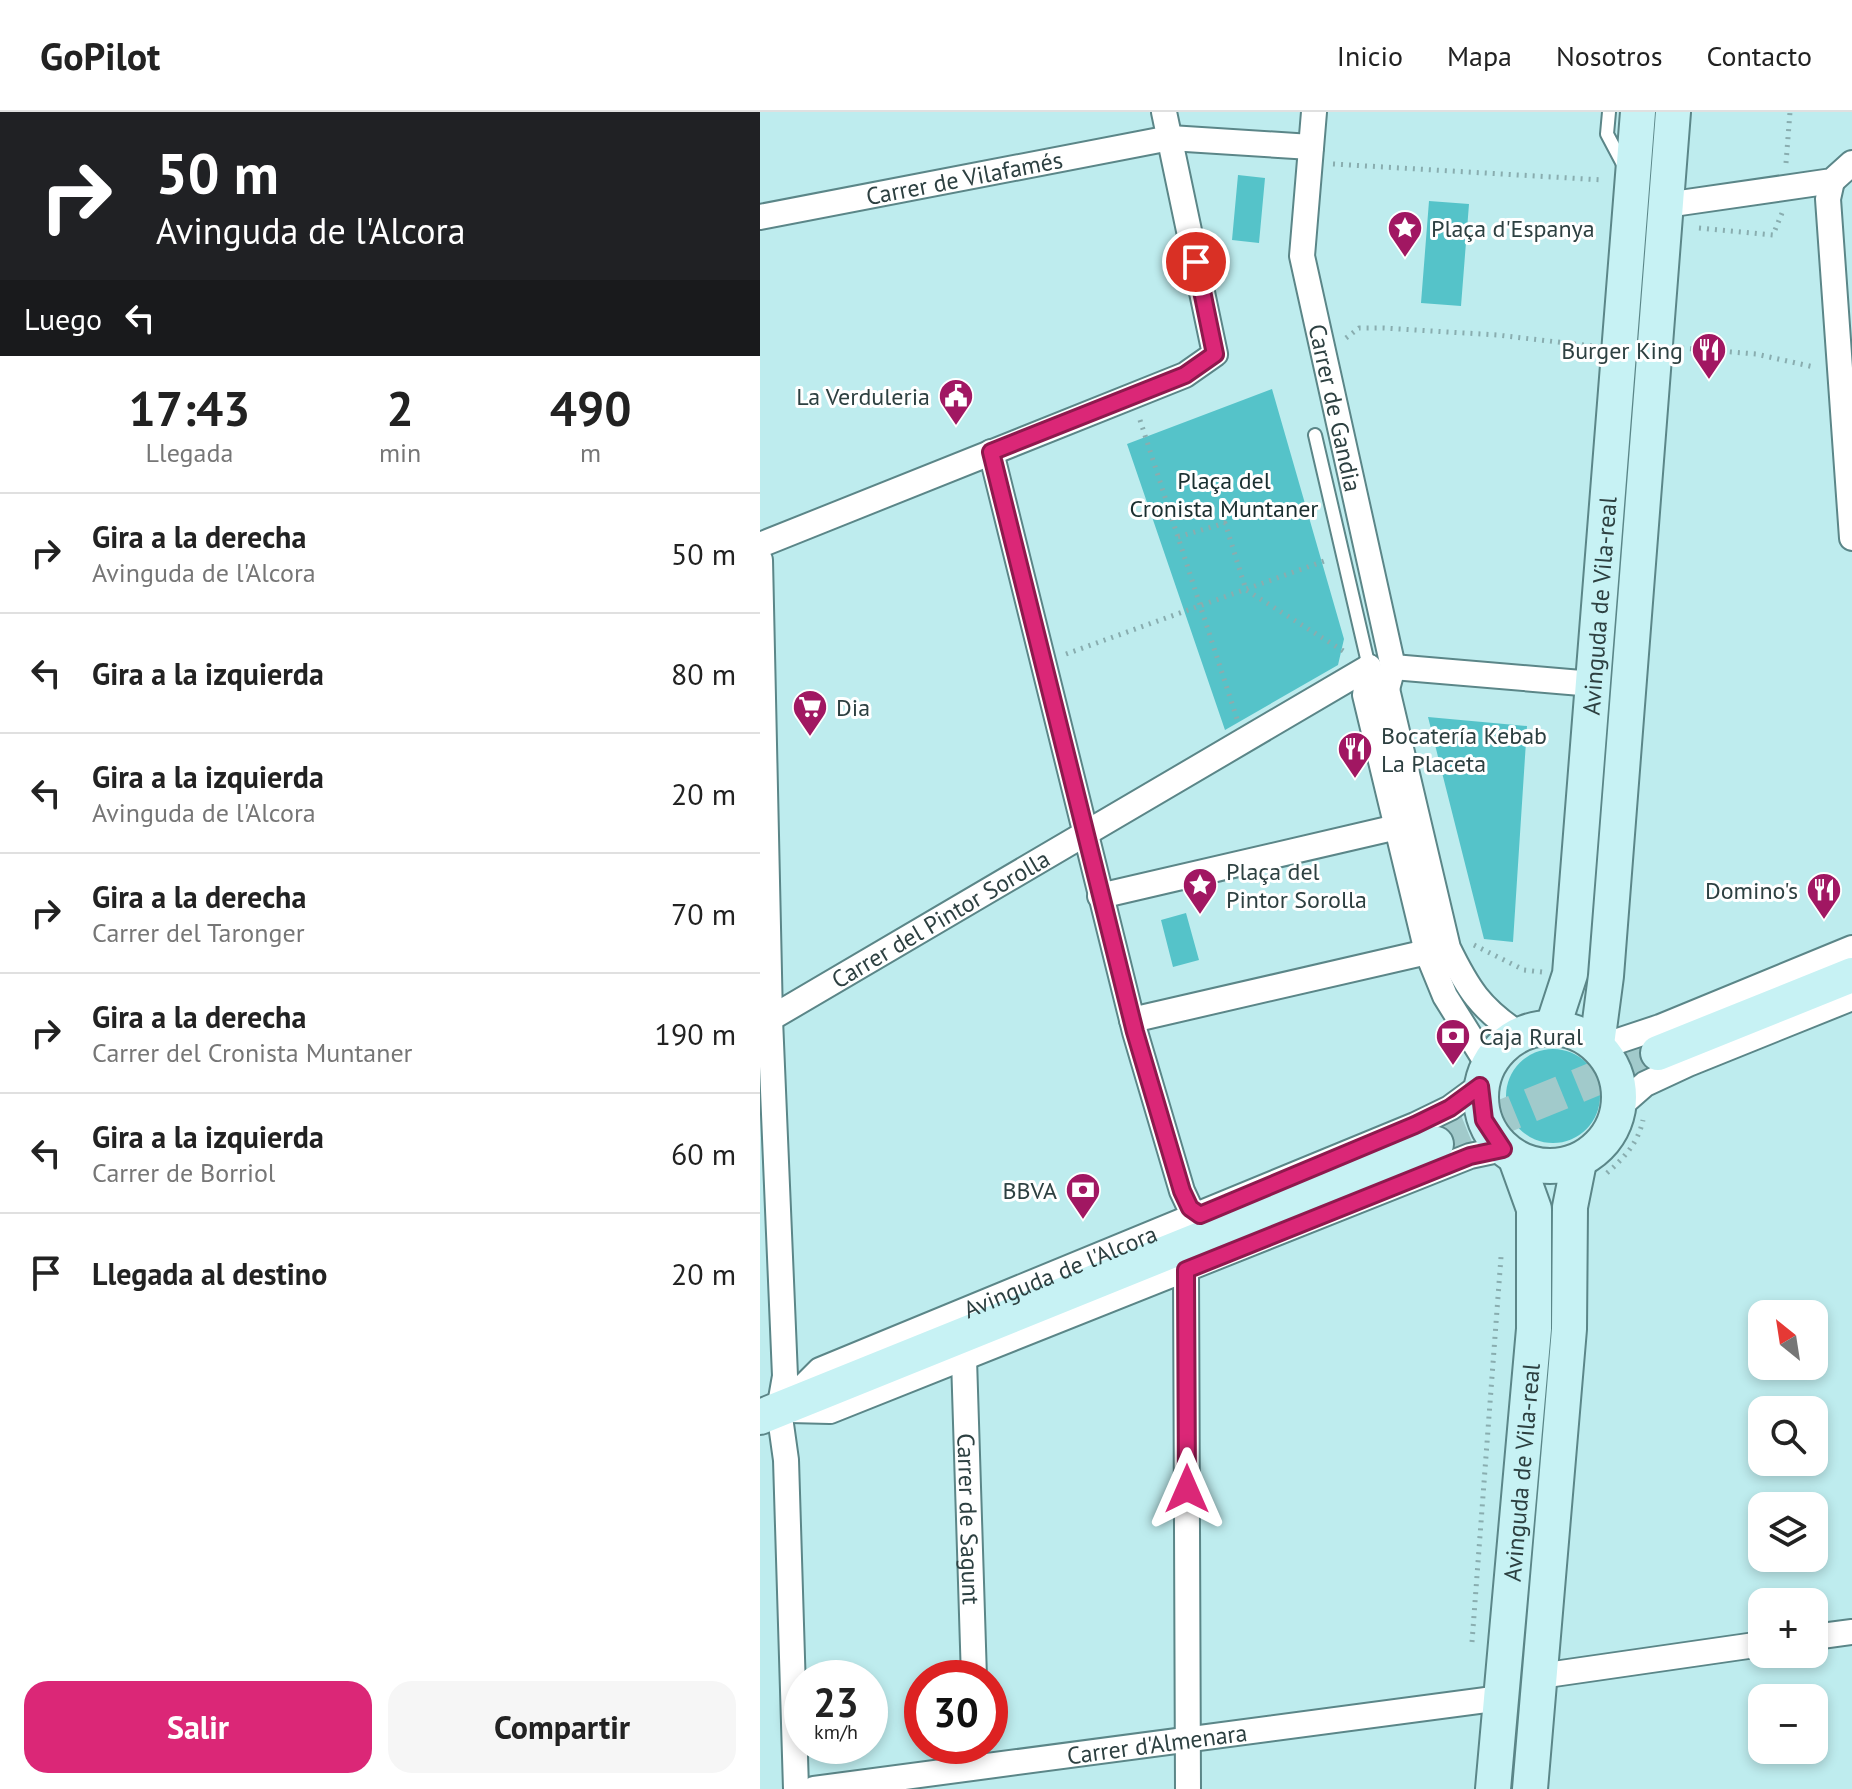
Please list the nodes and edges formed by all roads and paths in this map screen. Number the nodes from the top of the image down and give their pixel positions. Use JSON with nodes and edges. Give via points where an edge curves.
{"nodes":[{"id":1,"x":1164,"y":112,"type":"edge"},
{"id":2,"x":1314,"y":112,"type":"edge"},
{"id":3,"x":1609,"y":112,"type":"edge"},
{"id":4,"x":1638,"y":112,"type":"edge"},
{"id":5,"x":1673,"y":112,"type":"edge"},
{"id":6,"x":1170,"y":138,"type":"junction"},
{"id":7,"x":1310,"y":155,"type":"junction"},
{"id":8,"x":1852,"y":163,"type":"edge"},
{"id":9,"x":1621,"y":181,"type":"junction"},
{"id":10,"x":1832,"y":181,"type":"junction"},
{"id":11,"x":1666,"y":205,"type":"junction"},
{"id":12,"x":760,"y":217,"type":"edge"},
{"id":13,"x":1596,"y":331,"type":"dead end"},
{"id":14,"x":1673,"y":348,"type":"dead end"},
{"id":15,"x":1324,"y":357,"type":"junction"},
{"id":16,"x":1841,"y":375,"type":"junction"},
{"id":17,"x":1132,"y":396,"type":"junction"},
{"id":18,"x":1315,"y":435,"type":"dead end"},
{"id":19,"x":991,"y":452,"type":"junction"},
{"id":20,"x":1178,"y":537,"type":"junction"},
{"id":21,"x":1852,"y":538,"type":"edge"},
{"id":22,"x":760,"y":545,"type":"edge"},
{"id":23,"x":1328,"y":559,"type":"dead end"},
{"id":24,"x":760,"y":560,"type":"edge"},
{"id":25,"x":1246,"y":590,"type":"junction"},
{"id":26,"x":1200,"y":606,"type":"junction"},
{"id":27,"x":1042,"y":663,"type":"junction"},
{"id":28,"x":1383,"y":674,"type":"junction"},
{"id":29,"x":1593,"y":684,"type":"junction"},
{"id":30,"x":1244,"y":740,"type":"junction"},
{"id":31,"x":1397,"y":827,"type":"junction"},
{"id":32,"x":1084,"y":834,"type":"junction"},
{"id":33,"x":1100,"y":896,"type":"junction"},
{"id":34,"x":1852,"y":948,"type":"edge"},
{"id":35,"x":1437,"y":950,"type":"junction"},
{"id":36,"x":1570,"y":974,"type":"junction"},
{"id":37,"x":1852,"y":975,"type":"edge"},
{"id":38,"x":1852,"y":998,"type":"edge"},
{"id":39,"x":1132,"y":1020,"type":"junction"},
{"id":40,"x":765,"y":1022,"type":"edge"},
{"id":41,"x":1553,"y":1026,"type":"junction"},
{"id":42,"x":1519,"y":1034,"type":"junction"},
{"id":43,"x":1599,"y":1045,"type":"junction"},
{"id":44,"x":1658,"y":1053,"type":"tunnel mouth"},
{"id":45,"x":1484,"y":1076,"type":"junction"},
{"id":46,"x":1621,"y":1105,"type":"junction"},
{"id":47,"x":1436,"y":1144,"type":"tunnel mouth"},
{"id":48,"x":1510,"y":1154,"type":"junction"},
{"id":49,"x":1579,"y":1162,"type":"junction"},
{"id":50,"x":1200,"y":1215,"type":"junction"},
{"id":51,"x":1186,"y":1270,"type":"junction"},
{"id":52,"x":964,"y":1359,"type":"junction"},
{"id":53,"x":770,"y":1413,"type":"edge"},
{"id":54,"x":1852,"y":1632,"type":"edge"},
{"id":55,"x":1828,"y":1635,"type":"edge"},
{"id":56,"x":1748,"y":1646,"type":"edge"},
{"id":57,"x":973,"y":1660,"type":"edge"},
{"id":58,"x":1540,"y":1676,"type":"junction"},
{"id":59,"x":1501,"y":1698,"type":"junction"},
{"id":60,"x":1187,"y":1739,"type":"junction"},
{"id":61,"x":1008,"y":1754,"type":"edge"},
{"id":62,"x":941,"y":1764,"type":"edge"},
{"id":63,"x":796,"y":1789,"type":"edge"},
{"id":64,"x":814,"y":1789,"type":"edge"},
{"id":65,"x":1188,"y":1789,"type":"edge"},
{"id":66,"x":1493,"y":1789,"type":"edge"},
{"id":67,"x":1530,"y":1789,"type":"edge"}],
"edges":[{"from":1,"to":6,"type":"street"},
{"from":2,"to":7,"type":"street","name":"Carrer de Gandia"},
{"from":3,"to":9,"type":"lane","via":[[1607,134]]},
{"from":4,"to":9,"type":"main road","name":"Avinguda de Vila-real"},
{"from":5,"to":11,"type":"main road","name":"Avinguda de Vila-real"},
{"from":6,"to":7,"type":"street"},
{"from":6,"to":12,"type":"street","name":"Carrer de Vilafamés"},
{"from":6,"to":17,"type":"street","via":[[1215,354],[1185,375]]},
{"from":7,"to":9,"type":"path"},
{"from":7,"to":15,"type":"street","name":"Carrer de Gandia","via":[[1302,256]]},
{"from":8,"to":10,"type":"street"},
{"from":9,"to":29,"type":"main road","name":"Avinguda de Vila-real"},
{"from":10,"to":11,"type":"street"},
{"from":10,"to":16,"type":"street","via":[[1828,199]]},
{"from":11,"to":43,"type":"main road","name":"Avinguda de Vila-real"},
{"from":13,"to":15,"type":"path","via":[[1594,347],[1497,335],[1359,328]]},
{"from":14,"to":16,"type":"path","via":[[1756,354]]},
{"from":15,"to":28,"type":"street","name":"Carrer de Gandia"},
{"from":16,"to":21,"type":"street"},
{"from":17,"to":19,"type":"street"},
{"from":17,"to":20,"type":"path"},
{"from":18,"to":28,"type":"lane"},
{"from":19,"to":22,"type":"street"},
{"from":19,"to":27,"type":"street"},
{"from":20,"to":25,"type":"path","via":[[1225,523]]},
{"from":20,"to":26,"type":"path"},
{"from":23,"to":25,"type":"path"},
{"from":24,"to":40,"type":"street"},
{"from":25,"to":26,"type":"path"},
{"from":25,"to":28,"type":"path"},
{"from":26,"to":27,"type":"path"},
{"from":26,"to":30,"type":"path"},
{"from":27,"to":32,"type":"street"},
{"from":28,"to":29,"type":"street"},
{"from":28,"to":30,"type":"street","name":"Carrer del Pintor Sorolla"},
{"from":28,"to":31,"type":"street","name":"Carrer de Gandia","via":[[1365,695]]},
{"from":28,"to":35,"type":"street","name":"Carrer de Gandia"},
{"from":29,"to":36,"type":"main road","name":"Avinguda de Vila-real"},
{"from":30,"to":32,"type":"street","name":"Carrer del Pintor Sorolla"},
{"from":31,"to":33,"type":"street"},
{"from":31,"to":35,"type":"street","name":"Carrer de Gandia"},
{"from":32,"to":33,"type":"street"},
{"from":32,"to":40,"type":"street","name":"Carrer del Pintor Sorolla"},
{"from":33,"to":39,"type":"street"},
{"from":34,"to":43,"type":"street","via":[[1660,1027]]},
{"from":35,"to":36,"type":"path","via":[[1469,943],[1524,970]]},
{"from":35,"to":39,"type":"street"},
{"from":35,"to":42,"type":"street","name":"Carrer de Gandia","via":[[1497,1019]]},
{"from":35,"to":45,"type":"street","name":"Carrer de Gandia","via":[[1445,996]]},
{"from":36,"to":41,"type":"main road","name":"Avinguda de Vila-real"},
{"from":37,"to":44,"type":"main road"},
{"from":38,"to":46,"type":"street","via":[[1688,1064],[1645,1084]]},
{"from":39,"to":50,"type":"street","via":[[1182,1191]]},
{"from":40,"to":53,"type":"street","via":[[785,1376]]},
{"from":41,"to":42,"type":"main road"},
{"from":41,"to":43,"type":"main road"},
{"from":42,"to":45,"type":"main road","via":[[1501,1047]]},
{"from":43,"to":46,"type":"main road","via":[[1617,1073]]},
{"from":45,"to":48,"type":"main road","via":[[1484,1120]]},
{"from":45,"to":50,"type":"street","name":"Avinguda de l'Alcora","via":[[1450,1108]]},
{"from":46,"to":49,"type":"main road","via":[[1607,1139]]},
{"from":47,"to":53,"type":"main road","name":"Avinguda de l'Alcora"},
{"from":48,"to":49,"type":"main road","via":[[1547,1167]]},
{"from":48,"to":51,"type":"street","name":"Avinguda de l'Alcora","via":[[1470,1156]]},
{"from":48,"to":59,"type":"main road","name":"Avinguda de Vila-real","via":[[1534,1209],[1534,1329]]},
{"from":49,"to":58,"type":"main road","name":"Avinguda de Vila-real","via":[[1570,1207],[1569,1329]]},
{"from":50,"to":53,"type":"street","name":"Avinguda de l'Alcora","via":[[820,1370]]},
{"from":51,"to":52,"type":"street","name":"Avinguda de l'Alcora"},
{"from":51,"to":60,"type":"street"},
{"from":52,"to":53,"type":"street","name":"Avinguda de l'Alcora","via":[[830,1411]]},
{"from":52,"to":57,"type":"street","name":"Carrer de Sagunt"},
{"from":53,"to":63,"type":"street","via":[[786,1460]]},
{"from":54,"to":55,"type":"street"},
{"from":56,"to":58,"type":"street"},
{"from":58,"to":67,"type":"main road","name":"Avinguda de Vila-real"},
{"from":59,"to":60,"type":"street","name":"Carrer d'Almenara"},
{"from":59,"to":66,"type":"main road","name":"Avinguda de Vila-real"},
{"from":60,"to":61,"type":"street","name":"Carrer d'Almenara"},
{"from":60,"to":65,"type":"street"},
{"from":62,"to":64,"type":"street","name":"Carrer d'Almenara"}]}
